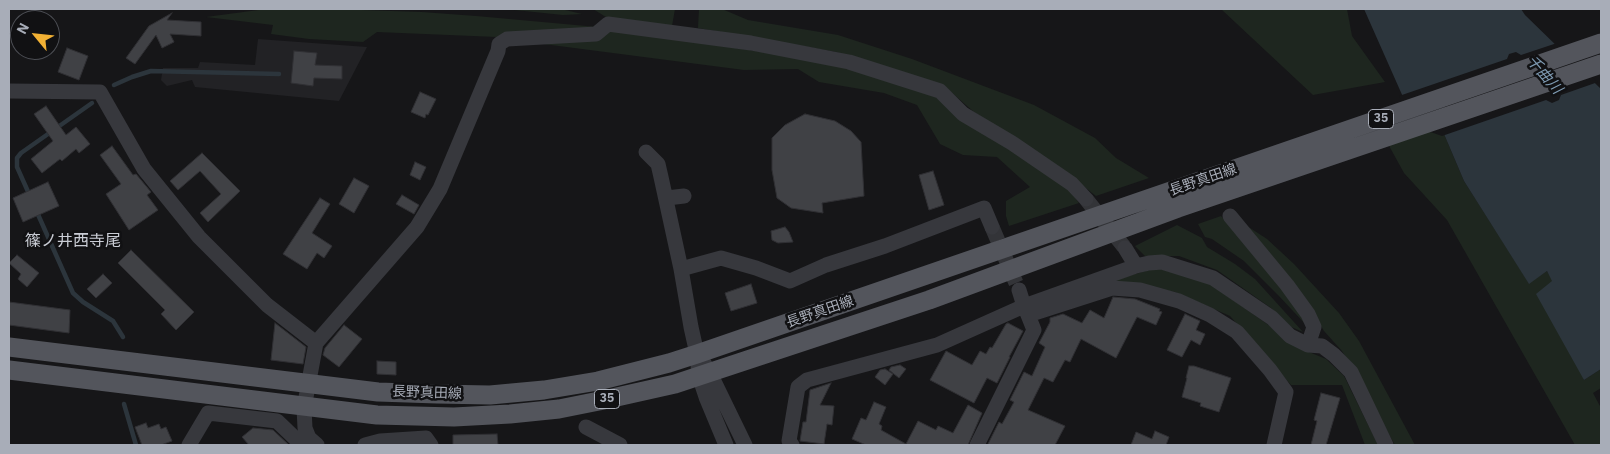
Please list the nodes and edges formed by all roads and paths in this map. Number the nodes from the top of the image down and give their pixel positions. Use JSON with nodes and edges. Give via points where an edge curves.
{"nodes":[{"id":1,"x":1601,"y":42,"type":"edge"},
{"id":2,"x":1601,"y":64,"type":"edge"},
{"id":3,"x":9,"y":91,"type":"edge"},
{"id":4,"x":646,"y":152,"type":"dead end"},
{"id":5,"x":684,"y":196,"type":"dead end"},
{"id":6,"x":667,"y":198,"type":"junction"},
{"id":7,"x":1086,"y":198,"type":"tunnel mouth"},
{"id":8,"x":1230,"y":216,"type":"dead end"},
{"id":9,"x":992,"y":226,"type":"tunnel mouth"},
{"id":10,"x":1125,"y":248,"type":"tunnel mouth"},
{"id":11,"x":1136,"y":266,"type":"junction"},
{"id":12,"x":681,"y":269,"type":"junction"},
{"id":13,"x":1019,"y":290,"type":"tunnel mouth"},
{"id":14,"x":1026,"y":310,"type":"junction"},
{"id":15,"x":316,"y":343,"type":"junction"},
{"id":16,"x":1308,"y":345,"type":"junction"},
{"id":17,"x":9,"y":347,"type":"edge"},
{"id":18,"x":697,"y":354,"type":"junction"},
{"id":19,"x":9,"y":370,"type":"edge"},
{"id":20,"x":705,"y":375,"type":"junction"},
{"id":21,"x":308,"y":384,"type":"junction"},
{"id":22,"x":210,"y":404,"type":"junction"},
{"id":23,"x":304,"y":408,"type":"junction"},
{"id":24,"x":279,"y":413,"type":"junction"},
{"id":25,"x":586,"y":427,"type":"dead end"},
{"id":26,"x":310,"y":444,"type":"edge"},
{"id":27,"x":189,"y":445,"type":"edge"},
{"id":28,"x":365,"y":445,"type":"edge"},
{"id":29,"x":431,"y":445,"type":"edge"},
{"id":30,"x":620,"y":445,"type":"edge"},
{"id":31,"x":726,"y":445,"type":"edge"},
{"id":32,"x":745,"y":445,"type":"edge"},
{"id":33,"x":792,"y":445,"type":"edge"},
{"id":34,"x":977,"y":445,"type":"edge"},
{"id":35,"x":1274,"y":445,"type":"edge"},
{"id":36,"x":1386,"y":445,"type":"edge"}],
"edges":[{"from":1,"to":18,"type":"main road","name":"長野真田線","number":"35"},
{"from":2,"to":20,"type":"main road","name":"長野真田線","number":"35","via":[[1178,208],[929,300]]},
{"from":3,"to":15,"type":"street","via":[[100,92],[144,169],[199,237],[267,305]]},
{"from":4,"to":6,"type":"street","via":[[658,164]]},
{"from":5,"to":6,"type":"street"},
{"from":6,"to":12,"type":"street"},
{"from":7,"to":15,"type":"street","via":[[1072,184],[1012,143],[963,114],[940,92],[849,62],[751,43],[608,24],[596,34],[507,39],[499,44],[440,189],[417,227]]},
{"from":8,"to":16,"type":"street","via":[[1308,314],[1314,327]]},
{"from":9,"to":12,"type":"street","via":[[984,208],[790,281],[721,258]]},
{"from":10,"to":11,"type":"street"},
{"from":11,"to":14,"type":"street"},
{"from":11,"to":16,"type":"street","via":[[1162,262],[1213,278],[1272,318],[1290,336]]},
{"from":12,"to":18,"type":"street"},
{"from":13,"to":14,"type":"street"},
{"from":14,"to":33,"type":"street","via":[[937,345],[807,380],[798,387],[789,441]]},
{"from":14,"to":34,"type":"street","via":[[1034,330]]},
{"from":14,"to":35,"type":"street","via":[[1112,288],[1140,290],[1179,301],[1210,315],[1237,332],[1286,392]]},
{"from":15,"to":21,"type":"street"},
{"from":16,"to":36,"type":"street","via":[[1322,346],[1351,372]]},
{"from":17,"to":21,"type":"main road","name":"長野真田線","number":"35"},
{"from":18,"to":20,"type":"street"},
{"from":18,"to":21,"type":"main road","name":"長野真田線","number":"35","via":[[598,381],[490,395],[378,392]]},
{"from":19,"to":22,"type":"main road","name":"長野真田線","number":"35"},
{"from":20,"to":23,"type":"main road","name":"長野真田線","number":"35","via":[[599,402],[510,414],[419,417]]},
{"from":20,"to":31,"type":"street","via":[[706,397]]},
{"from":20,"to":32,"type":"street"},
{"from":21,"to":23,"type":"street"},
{"from":22,"to":24,"type":"main road","name":"長野真田線","number":"35"},
{"from":22,"to":27,"type":"street"},
{"from":23,"to":24,"type":"main road","name":"長野真田線","number":"35"},
{"from":23,"to":26,"type":"street"},
{"from":24,"to":26,"type":"street"},
{"from":25,"to":30,"type":"street"},
{"from":28,"to":29,"type":"street","via":[[426,438]]}]}
